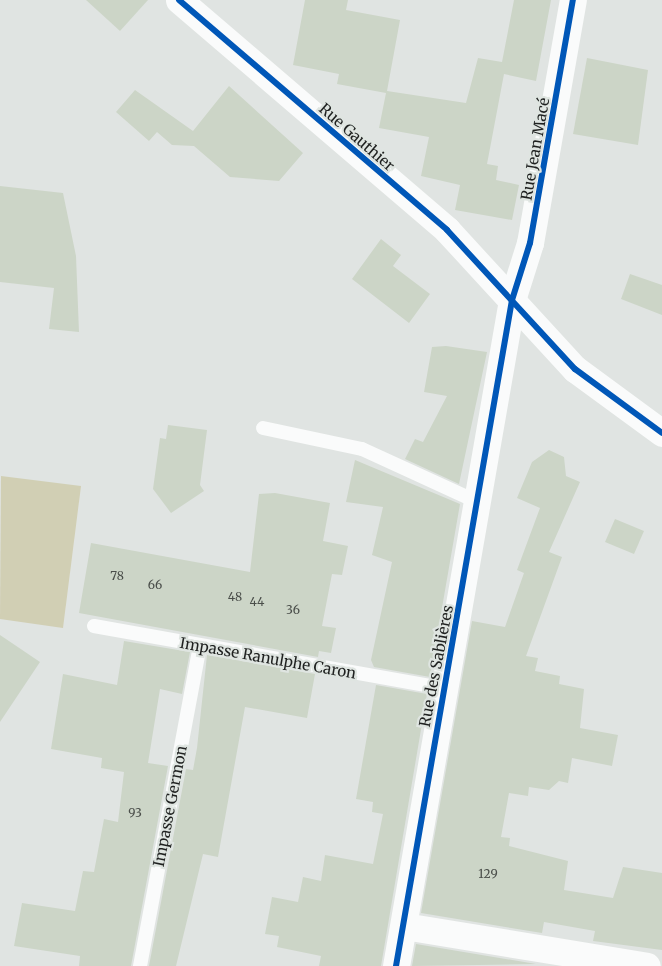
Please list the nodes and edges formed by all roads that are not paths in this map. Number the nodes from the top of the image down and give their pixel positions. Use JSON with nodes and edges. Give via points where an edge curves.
{"nodes":[{"id":1,"x":179,"y":0,"type":"edge"},
{"id":2,"x":573,"y":0,"type":"edge"},
{"id":3,"x":512,"y":300,"type":"junction"},
{"id":4,"x":263,"y":428,"type":"dead end"},
{"id":5,"x":662,"y":433,"type":"edge"},
{"id":6,"x":480,"y":503,"type":"junction"},
{"id":7,"x":94,"y":626,"type":"dead end"},
{"id":8,"x":200,"y":646,"type":"junction"},
{"id":9,"x":443,"y":688,"type":"junction"},
{"id":10,"x":404,"y":926,"type":"junction"},
{"id":11,"x":140,"y":966,"type":"edge"},
{"id":12,"x":396,"y":966,"type":"edge"},
{"id":13,"x":647,"y":966,"type":"edge"}],
"edges":[{"from":1,"to":3,"type":"street","name":"Rue Gauthier","via":[[447,230]]},
{"from":2,"to":3,"type":"street","name":"Rue Jean Macé","via":[[530,243]]},
{"from":3,"to":5,"type":"street","name":"Rue Gauthier","via":[[575,369]]},
{"from":3,"to":6,"type":"street","name":"Rue des Sablières"},
{"from":4,"to":6,"type":"lane","via":[[362,449]]},
{"from":6,"to":9,"type":"street","name":"Rue des Sablières"},
{"from":7,"to":8,"type":"lane","name":"Impasse Ranulphe Caron"},
{"from":8,"to":9,"type":"lane","name":"Impasse Ranulphe Caron"},
{"from":8,"to":11,"type":"lane","name":"Impasse Germon"},
{"from":9,"to":10,"type":"street","name":"Rue des Sablières"},
{"from":10,"to":12,"type":"street","name":"Rue des Sablières"},
{"from":10,"to":13,"type":"street"}]}
